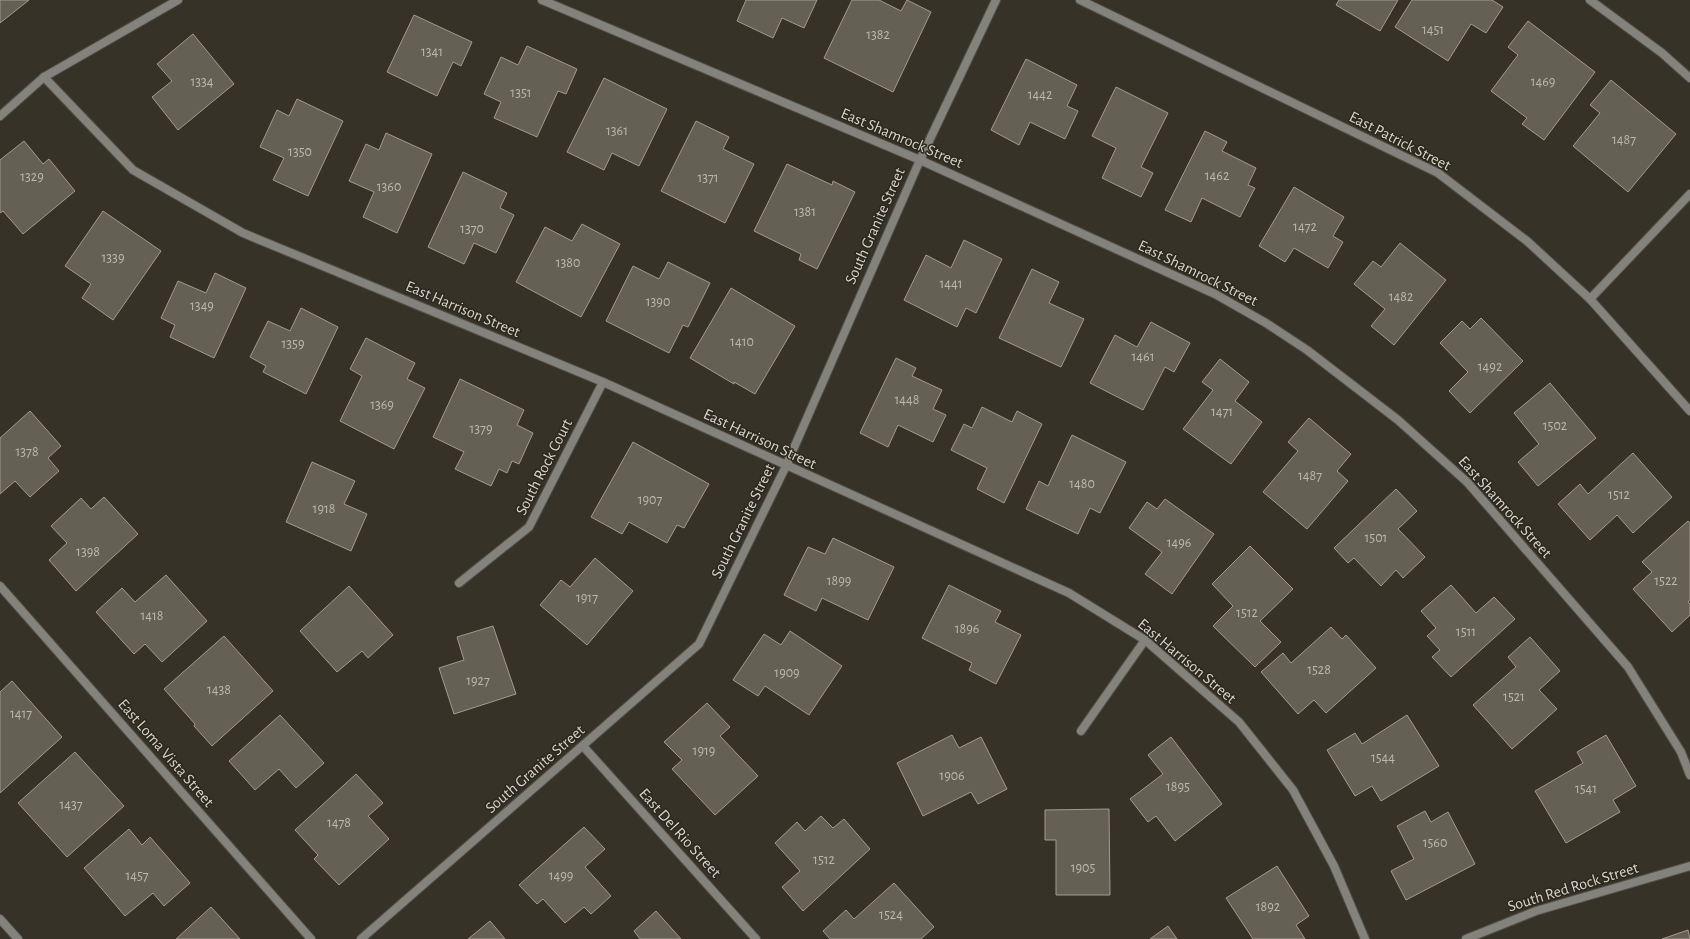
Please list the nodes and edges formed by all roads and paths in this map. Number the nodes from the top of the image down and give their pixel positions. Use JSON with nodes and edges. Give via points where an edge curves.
{"nodes":[{"id":1,"x":178,"y":0,"type":"edge"},
{"id":2,"x":542,"y":0,"type":"edge"},
{"id":3,"x":996,"y":0,"type":"edge"},
{"id":4,"x":1080,"y":0,"type":"edge"},
{"id":5,"x":1590,"y":0,"type":"edge"},
{"id":6,"x":44,"y":77,"type":"junction"},
{"id":7,"x":1690,"y":78,"type":"edge"},
{"id":8,"x":0,"y":116,"type":"edge"},
{"id":9,"x":920,"y":160,"type":"junction"},
{"id":10,"x":1690,"y":194,"type":"edge"},
{"id":11,"x":1590,"y":299,"type":"junction"},
{"id":12,"x":603,"y":382,"type":"junction"},
{"id":13,"x":1690,"y":411,"type":"edge"},
{"id":14,"x":786,"y":466,"type":"junction"},
{"id":15,"x":459,"y":584,"type":"dead end"},
{"id":16,"x":0,"y":586,"type":"edge"},
{"id":17,"x":1145,"y":640,"type":"junction"},
{"id":18,"x":1081,"y":731,"type":"dead end"},
{"id":19,"x":583,"y":746,"type":"junction"},
{"id":20,"x":1690,"y":775,"type":"edge"},
{"id":21,"x":1690,"y":866,"type":"edge"},
{"id":22,"x":0,"y":919,"type":"edge"},
{"id":23,"x":18,"y":939,"type":"edge"},
{"id":24,"x":311,"y":939,"type":"edge"},
{"id":25,"x":361,"y":939,"type":"edge"},
{"id":26,"x":756,"y":939,"type":"edge"},
{"id":27,"x":1365,"y":939,"type":"edge"},
{"id":28,"x":1466,"y":939,"type":"edge"}],
"edges":[{"from":1,"to":6,"type":"street"},
{"from":2,"to":9,"type":"street","name":"East Shamrock Street"},
{"from":3,"to":9,"type":"street","name":"South Granite Street"},
{"from":4,"to":11,"type":"street","name":"East Patrick Street","via":[[1438,173],[1527,241]]},
{"from":5,"to":7,"type":"street","via":[[1662,53]]},
{"from":6,"to":8,"type":"street"},
{"from":6,"to":12,"type":"street","name":"East Harrison Street","via":[[133,170],[244,233]]},
{"from":9,"to":14,"type":"street","name":"South Granite Street"},
{"from":9,"to":20,"type":"street","name":"East Shamrock Street","via":[[1215,294],[1307,350],[1398,420],[1467,482],[1628,667],[1681,752]]},
{"from":10,"to":11,"type":"street"},
{"from":11,"to":13,"type":"street","name":"East Patrick Street"},
{"from":12,"to":14,"type":"street","name":"East Harrison Street"},
{"from":12,"to":15,"type":"street","name":"South Rock Court","via":[[529,527]]},
{"from":14,"to":17,"type":"street","name":"East Harrison Street","via":[[1069,593]]},
{"from":14,"to":19,"type":"street","name":"South Granite Street","via":[[699,644]]},
{"from":16,"to":24,"type":"street","name":"East Loma Vista Street"},
{"from":17,"to":18,"type":"street"},
{"from":17,"to":27,"type":"street","name":"East Harrison Street","via":[[1239,722],[1294,790],[1334,866]]},
{"from":19,"to":25,"type":"street","name":"South Granite Street"},
{"from":19,"to":26,"type":"street","name":"East Del Rio Street"},
{"from":21,"to":28,"type":"street","name":"South Red Rock Street","via":[[1536,911]]},
{"from":22,"to":23,"type":"street"}]}
